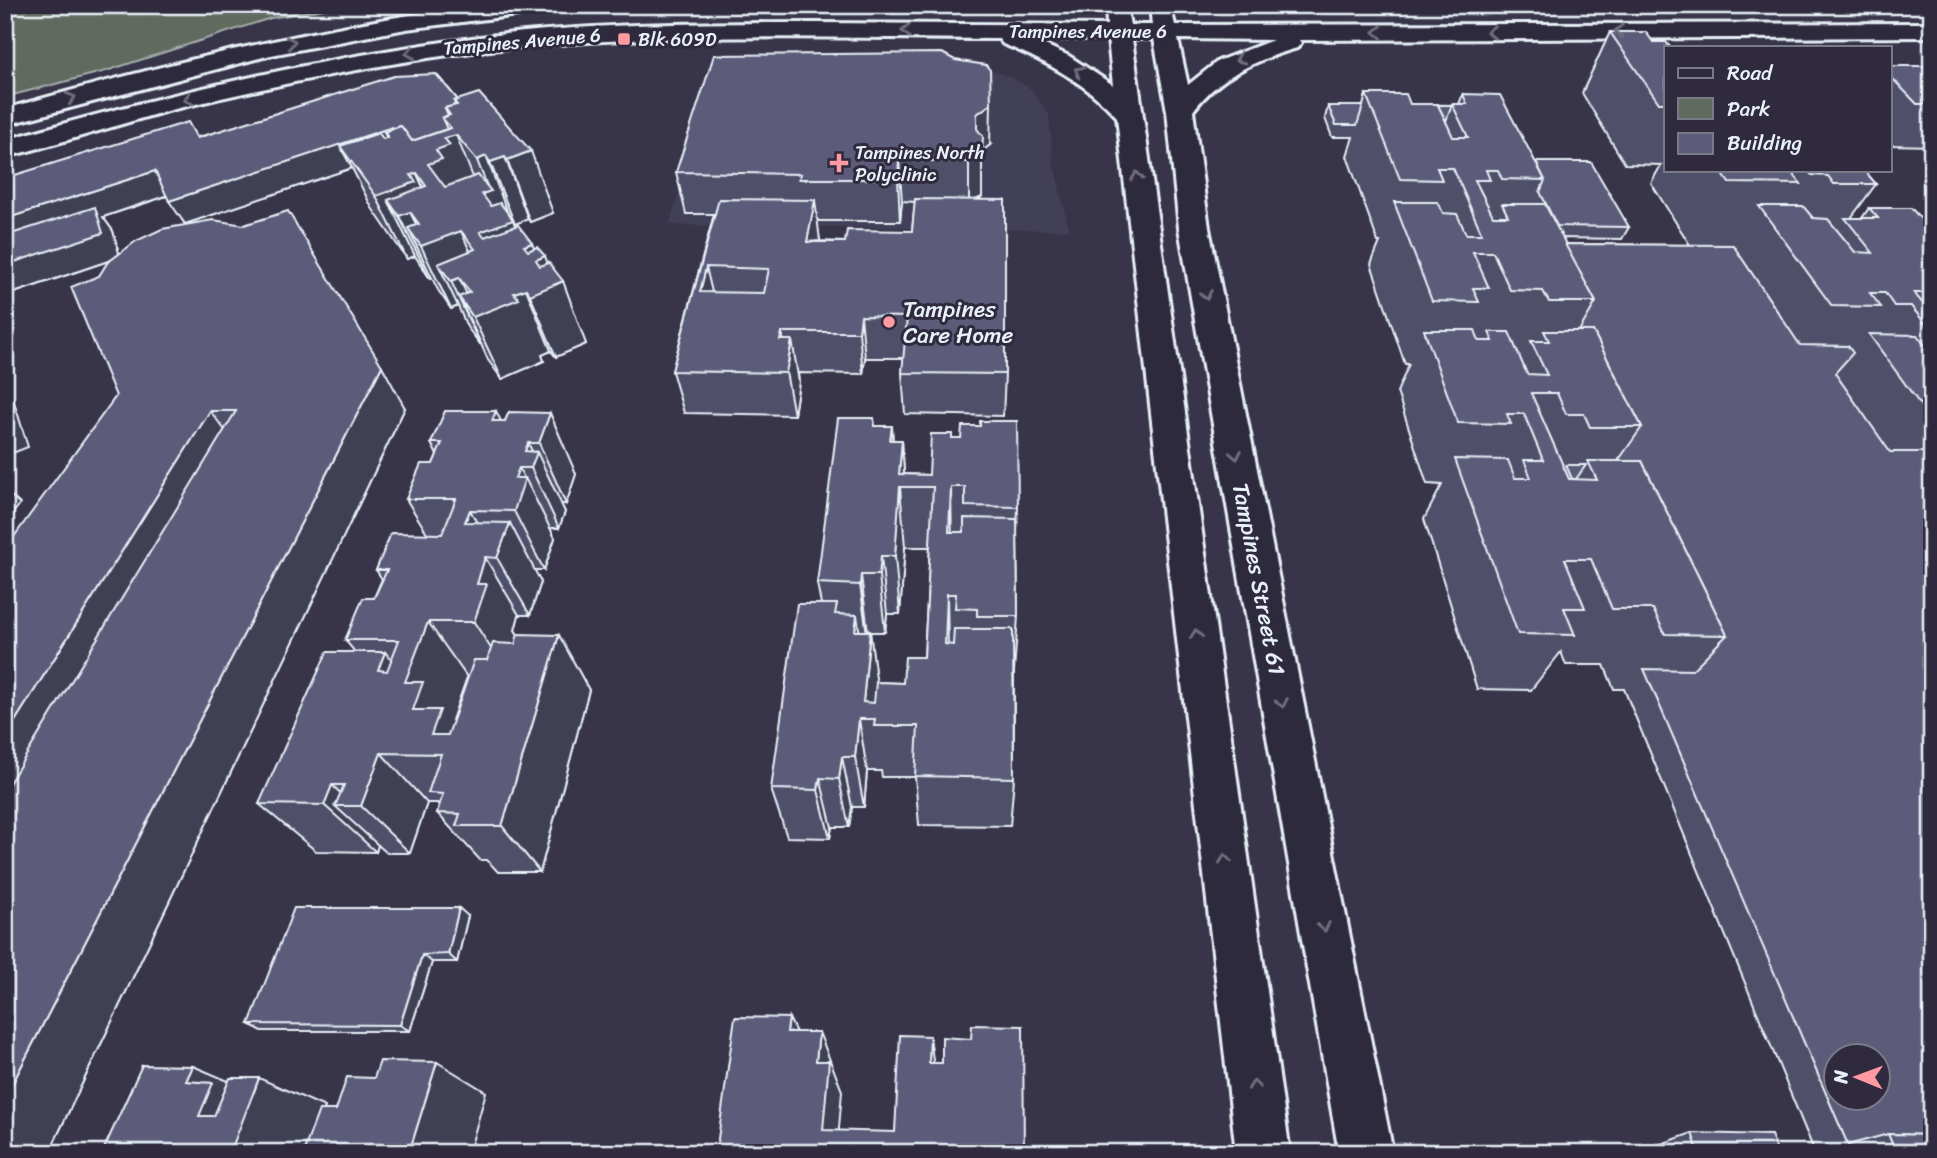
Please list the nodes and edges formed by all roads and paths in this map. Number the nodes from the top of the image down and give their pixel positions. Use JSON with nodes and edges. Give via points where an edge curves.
{"nodes":[{"id":1,"x":543,"y":5,"type":"edge"},
{"id":2,"x":1115,"y":5,"type":"edge"},
{"id":3,"x":1159,"y":5,"type":"edge"},
{"id":4,"x":1932,"y":30,"type":"edge"},
{"id":5,"x":975,"y":31,"type":"junction"},
{"id":6,"x":1119,"y":32,"type":"junction"},
{"id":7,"x":1165,"y":32,"type":"junction"},
{"id":8,"x":1328,"y":33,"type":"junction"},
{"id":9,"x":1180,"y":111,"type":"junction"},
{"id":10,"x":1130,"y":115,"type":"junction"},
{"id":11,"x":5,"y":117,"type":"edge"},
{"id":12,"x":5,"y":149,"type":"edge"},
{"id":13,"x":1263,"y":1153,"type":"edge"},
{"id":14,"x":1366,"y":1153,"type":"edge"}],
"edges":[{"from":11,"to":1,"type":"street","name":"Tampines Avenue 6","one_way":true,"via":[[300,40]]},
{"from":2,"to":6,"type":"street"},
{"from":3,"to":7,"type":"street","name":"Tampines Street 61"},
{"from":4,"to":8,"type":"street","name":"Tampines Avenue 6","one_way":true},
{"from":5,"to":6,"type":"street","name":"Tampines Avenue 6"},
{"from":10,"to":5,"type":"street","one_way":true,"via":[[1106,89],[1048,53]]},
{"from":5,"to":12,"type":"street","name":"Tampines Avenue 6","one_way":true,"via":[[646,31],[444,47],[267,80]]},
{"from":6,"to":7,"type":"street","name":"Tampines Avenue 6"},
{"from":6,"to":10,"type":"street"},
{"from":7,"to":8,"type":"street","name":"Tampines Avenue 6"},
{"from":7,"to":9,"type":"street","name":"Tampines Street 61"},
{"from":8,"to":9,"type":"street","one_way":true,"via":[[1272,47],[1220,69],[1194,91]]},
{"from":9,"to":14,"type":"street","name":"Tampines Street 61","one_way":true,"via":[[1194,228]]},
{"from":13,"to":10,"type":"street","one_way":true}]}
